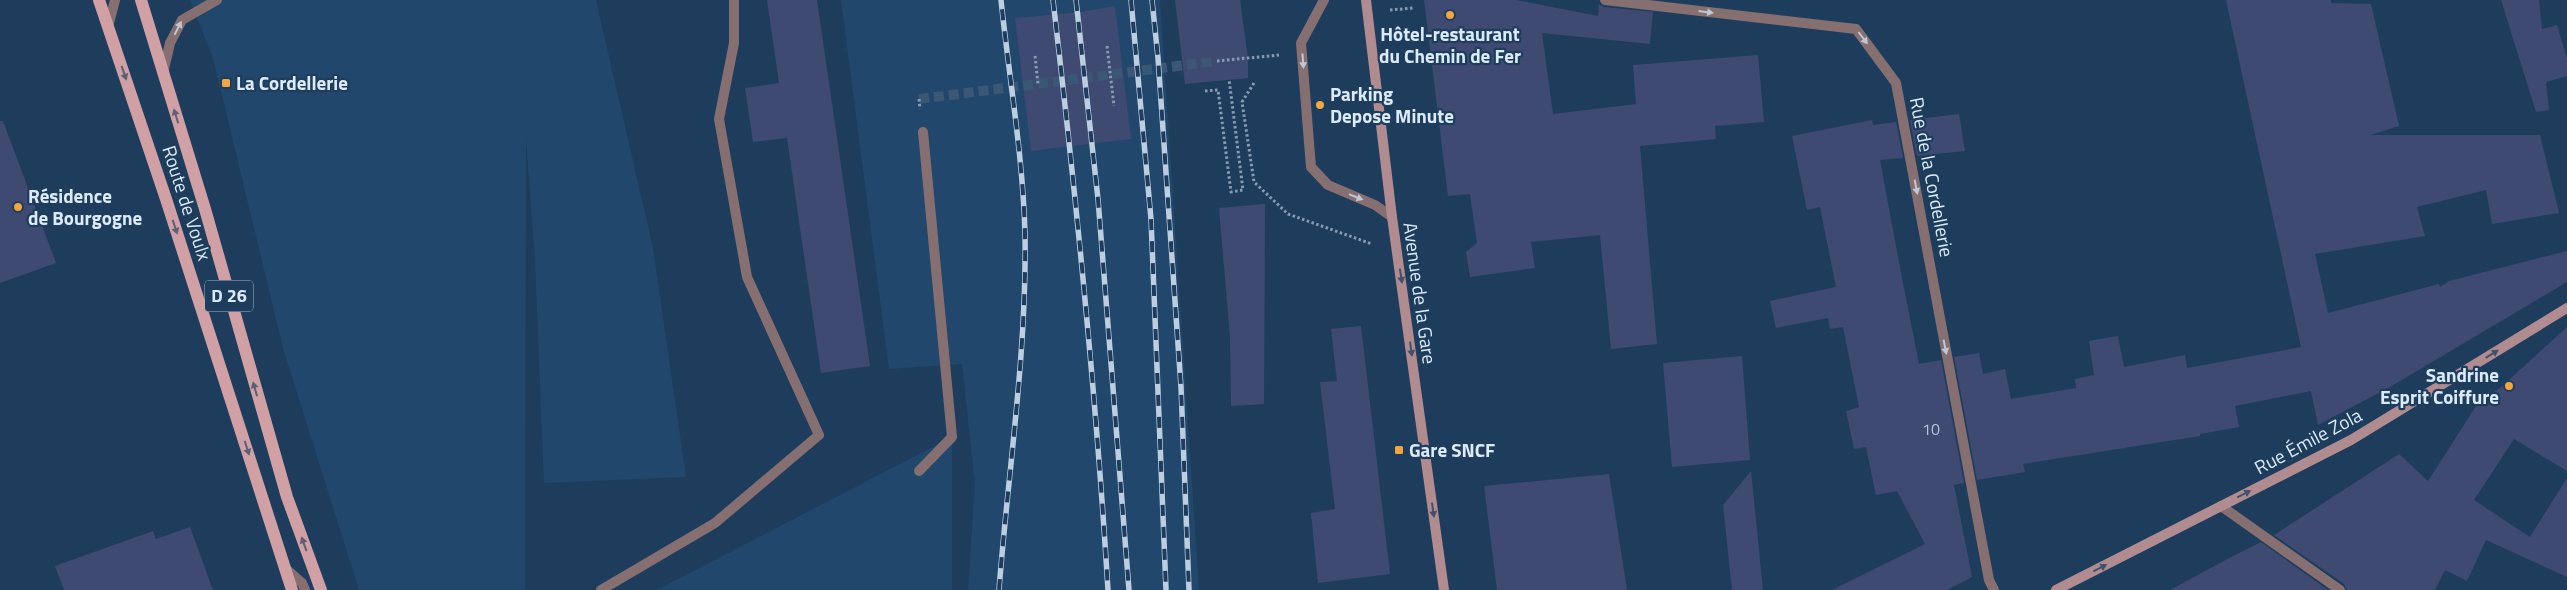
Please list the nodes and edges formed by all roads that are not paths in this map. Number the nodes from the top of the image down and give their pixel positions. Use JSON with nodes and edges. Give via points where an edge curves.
{"nodes":[{"id":1,"x":100,"y":0,"type":"edge"},
{"id":2,"x":115,"y":0,"type":"edge"},
{"id":3,"x":141,"y":0,"type":"edge"},
{"id":4,"x":217,"y":0,"type":"edge"},
{"id":5,"x":734,"y":0,"type":"edge"},
{"id":6,"x":1324,"y":0,"type":"edge"},
{"id":7,"x":1366,"y":0,"type":"edge"},
{"id":8,"x":1605,"y":0,"type":"edge"},
{"id":9,"x":108,"y":27,"type":"junction"},
{"id":10,"x":163,"y":74,"type":"junction"},
{"id":11,"x":923,"y":132,"type":"dead end"},
{"id":12,"x":1392,"y":217,"type":"junction"},
{"id":13,"x":2567,"y":308,"type":"edge"},
{"id":14,"x":919,"y":471,"type":"dead end"},
{"id":15,"x":2221,"y":506,"type":"junction"},
{"id":16,"x":286,"y":568,"type":"junction"},
{"id":17,"x":292,"y":590,"type":"edge"},
{"id":18,"x":305,"y":590,"type":"edge"},
{"id":19,"x":321,"y":590,"type":"edge"},
{"id":20,"x":601,"y":590,"type":"edge"},
{"id":21,"x":1444,"y":590,"type":"edge"},
{"id":22,"x":1994,"y":590,"type":"edge"},
{"id":23,"x":2056,"y":590,"type":"edge"},
{"id":24,"x":2340,"y":590,"type":"edge"}],
"edges":[{"from":1,"to":9,"type":"main road","name":"Route de Voulx","number":"D 26"},
{"from":2,"to":9,"type":"street"},
{"from":3,"to":10,"type":"main road","name":"Route de Voulx","number":"D 26"},
{"from":10,"to":4,"type":"street","one_way":true,"via":[[170,43],[182,20]]},
{"from":5,"to":20,"type":"street","via":[[734,43],[719,119],[747,277],[820,436],[715,523]]},
{"from":6,"to":12,"type":"street","one_way":true,"via":[[1301,43],[1311,167],[1328,186],[1375,205]]},
{"from":7,"to":12,"type":"main road","name":"Avenue de la Gare"},
{"from":8,"to":22,"type":"street","name":"Rue de la Cordellerie","one_way":true,"via":[[1856,29],[1896,83],[1989,580]]},
{"from":9,"to":16,"type":"main road","name":"Route de Voulx","number":"D 26","one_way":true},
{"from":19,"to":10,"type":"main road","name":"Route de Voulx","number":"D 26","one_way":true,"via":[[287,497]]},
{"from":11,"to":14,"type":"street","via":[[952,437]]},
{"from":12,"to":21,"type":"main road","name":"Avenue de la Gare","one_way":true},
{"from":15,"to":13,"type":"main road","name":"Rue Émile Zola","one_way":true,"via":[[2351,440]]},
{"from":23,"to":15,"type":"main road","name":"Rue Émile Zola","one_way":true},
{"from":15,"to":24,"type":"street"},
{"from":16,"to":17,"type":"main road","name":"Route de Voulx","number":"D 26"},
{"from":16,"to":18,"type":"street"}]}
